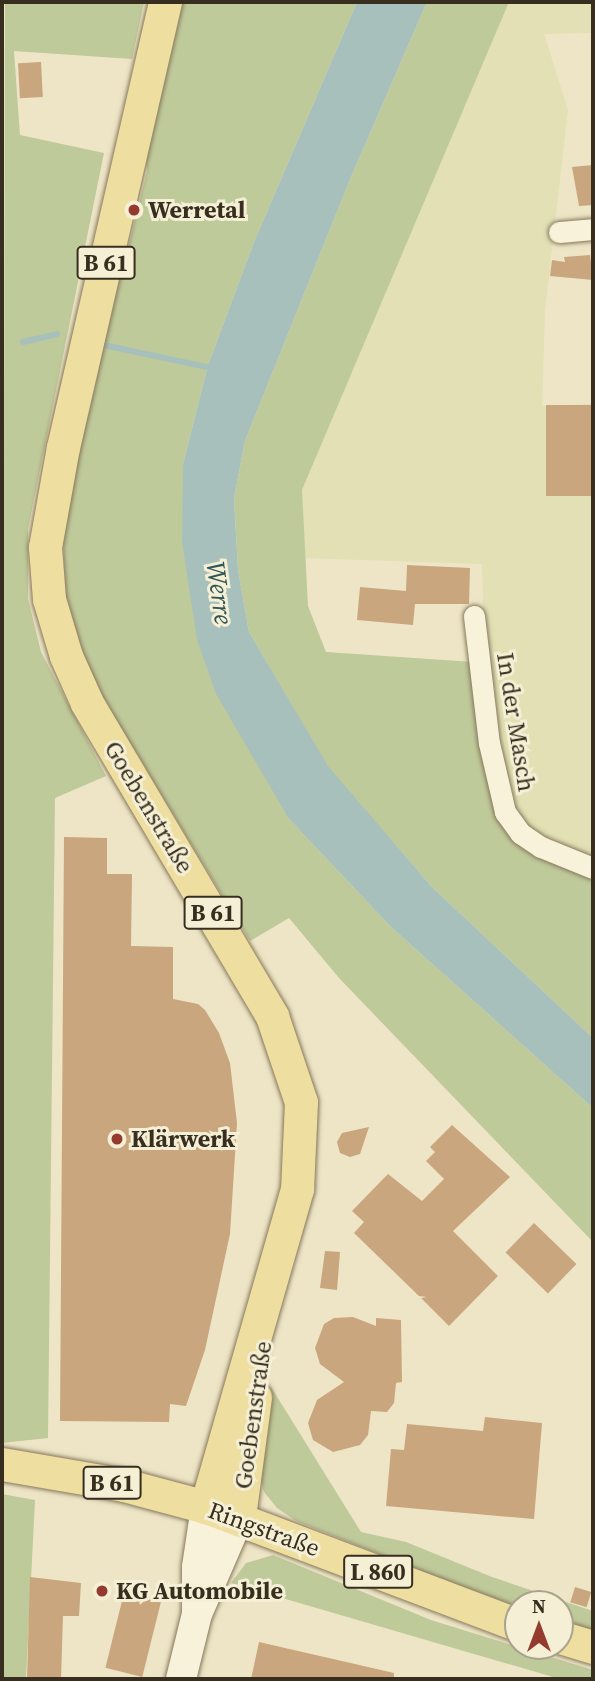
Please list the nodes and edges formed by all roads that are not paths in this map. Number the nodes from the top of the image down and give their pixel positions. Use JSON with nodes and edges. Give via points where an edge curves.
{"nodes":[{"id":1,"x":165,"y":2,"type":"edge"},
{"id":2,"x":593,"y":229,"type":"edge"},
{"id":3,"x":559,"y":232,"type":"dead end"},
{"id":4,"x":474,"y":616,"type":"dead end"},
{"id":5,"x":593,"y":868,"type":"edge"},
{"id":6,"x":270,"y":1290,"type":"junction"},
{"id":7,"x":2,"y":1464,"type":"edge"},
{"id":8,"x":206,"y":1507,"type":"junction"},
{"id":9,"x":239,"y":1517,"type":"junction"},
{"id":10,"x":197,"y":1615,"type":"junction"},
{"id":11,"x":504,"y":1620,"type":"edge"},
{"id":12,"x":574,"y":1641,"type":"edge"},
{"id":13,"x":593,"y":1647,"type":"edge"},
{"id":14,"x":181,"y":1679,"type":"edge"}],
"edges":[{"from":1,"to":6,"type":"main road","name":"Goebenstraße","number":"B 61","via":[[50,512],[45,547],[49,599],[66,656],[87,703],[242,962],[272,1016],[295,1073],[301,1153],[297,1189]]},
{"from":2,"to":3,"type":"street"},
{"from":4,"to":5,"type":"street","name":"In der Masch","via":[[489,743],[505,812],[520,833],[541,847]]},
{"from":6,"to":8,"type":"main road","name":"Goebenstraße","number":"B 61"},
{"from":6,"to":9,"type":"main road","name":"Goebenstraße","number":"B 61"},
{"from":7,"to":8,"type":"main road","name":"Ringstraße","number":"B 61","via":[[124,1485]]},
{"from":8,"to":9,"type":"main road","name":"Ringstraße","number":"L 860"},
{"from":8,"to":10,"type":"street","name":"Goebenstraße","via":[[197,1567]]},
{"from":9,"to":10,"type":"street","name":"Goebenstraße"},
{"from":9,"to":11,"type":"main road","name":"Ringstraße","number":"L 860"},
{"from":10,"to":14,"type":"street","name":"Goebenstraße"},
{"from":12,"to":13,"type":"main road"}]}
